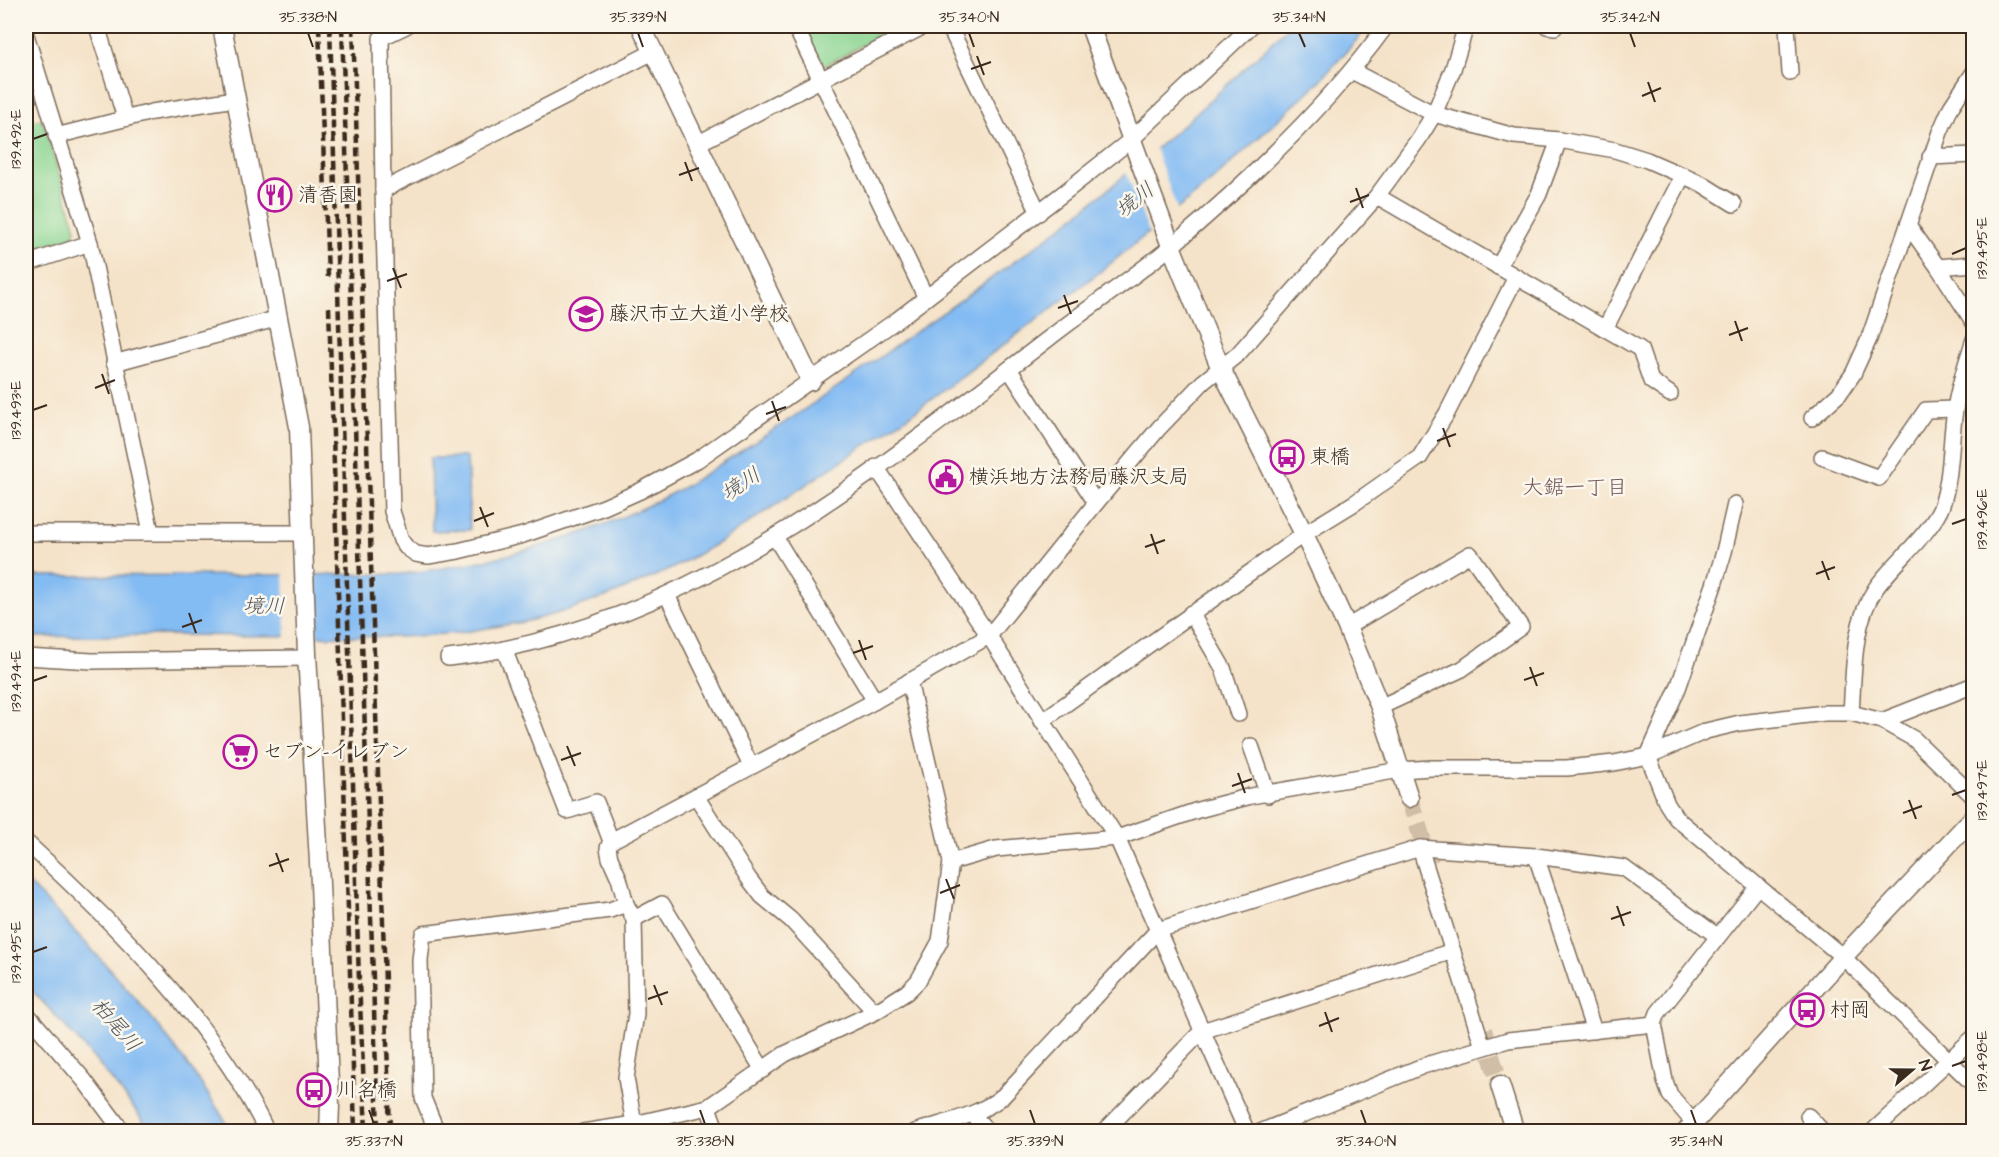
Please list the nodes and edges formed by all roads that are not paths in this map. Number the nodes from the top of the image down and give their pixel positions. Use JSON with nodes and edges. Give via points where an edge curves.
{"nodes":[{"id":1,"x":98,"y":26,"type":"edge"},
{"id":2,"x":222,"y":26,"type":"edge"},
{"id":3,"x":406,"y":26,"type":"edge"},
{"id":4,"x":640,"y":26,"type":"edge"},
{"id":5,"x":795,"y":26,"type":"edge"},
{"id":6,"x":924,"y":26,"type":"edge"},
{"id":7,"x":949,"y":26,"type":"edge"},
{"id":8,"x":1090,"y":26,"type":"edge"},
{"id":9,"x":1251,"y":26,"type":"edge"},
{"id":10,"x":1386,"y":26,"type":"edge"},
{"id":11,"x":1466,"y":26,"type":"edge"},
{"id":12,"x":1787,"y":26,"type":"edge"},
{"id":13,"x":26,"y":34,"type":"edge"},
{"id":14,"x":653,"y":52,"type":"junction"},
{"id":15,"x":1352,"y":71,"type":"junction"},
{"id":16,"x":1974,"y":72,"type":"edge"},
{"id":17,"x":1790,"y":74,"type":"dead end"},
{"id":18,"x":821,"y":79,"type":"junction"},
{"id":19,"x":236,"y":99,"type":"junction"},
{"id":20,"x":1434,"y":114,"type":"junction"},
{"id":21,"x":125,"y":118,"type":"junction"},
{"id":22,"x":56,"y":136,"type":"junction"},
{"id":23,"x":1559,"y":140,"type":"junction"},
{"id":24,"x":697,"y":144,"type":"junction"},
{"id":25,"x":1134,"y":144,"type":"junction"},
{"id":26,"x":1974,"y":155,"type":"edge"},
{"id":27,"x":1930,"y":157,"type":"junction"},
{"id":28,"x":1683,"y":175,"type":"junction"},
{"id":29,"x":383,"y":190,"type":"junction"},
{"id":30,"x":1377,"y":196,"type":"junction"},
{"id":31,"x":1734,"y":204,"type":"dead end"},
{"id":32,"x":1039,"y":213,"type":"junction"},
{"id":33,"x":1908,"y":225,"type":"junction"},
{"id":34,"x":1170,"y":240,"type":"junction"},
{"id":35,"x":90,"y":243,"type":"junction"},
{"id":36,"x":26,"y":264,"type":"edge"},
{"id":37,"x":1974,"y":264,"type":"edge"},
{"id":38,"x":1498,"y":267,"type":"junction"},
{"id":39,"x":1938,"y":267,"type":"junction"},
{"id":40,"x":1516,"y":277,"type":"junction"},
{"id":41,"x":926,"y":298,"type":"junction"},
{"id":42,"x":279,"y":318,"type":"junction"},
{"id":43,"x":1974,"y":323,"type":"edge"},
{"id":44,"x":1605,"y":329,"type":"junction"},
{"id":45,"x":1974,"y":339,"type":"edge"},
{"id":46,"x":114,"y":363,"type":"junction"},
{"id":47,"x":1009,"y":369,"type":"junction"},
{"id":48,"x":1221,"y":369,"type":"junction"},
{"id":49,"x":811,"y":381,"type":"junction"},
{"id":50,"x":1670,"y":394,"type":"dead end"},
{"id":51,"x":1955,"y":409,"type":"junction"},
{"id":52,"x":1812,"y":418,"type":"dead end"},
{"id":53,"x":1822,"y":457,"type":"dead end"},
{"id":54,"x":876,"y":467,"type":"junction"},
{"id":55,"x":1096,"y":503,"type":"junction"},
{"id":56,"x":1735,"y":504,"type":"dead end"},
{"id":57,"x":26,"y":532,"type":"edge"},
{"id":58,"x":151,"y":532,"type":"junction"},
{"id":59,"x":302,"y":533,"type":"junction"},
{"id":60,"x":1304,"y":534,"type":"junction"},
{"id":61,"x":775,"y":537,"type":"junction"},
{"id":62,"x":667,"y":596,"type":"junction"},
{"id":63,"x":1191,"y":613,"type":"junction"},
{"id":64,"x":1347,"y":627,"type":"junction"},
{"id":65,"x":989,"y":636,"type":"junction"},
{"id":66,"x":504,"y":649,"type":"junction"},
{"id":67,"x":307,"y":656,"type":"junction"},
{"id":68,"x":26,"y":657,"type":"edge"},
{"id":69,"x":448,"y":658,"type":"dead end"},
{"id":70,"x":909,"y":681,"type":"junction"},
{"id":71,"x":1974,"y":685,"type":"edge"},
{"id":72,"x":875,"y":701,"type":"junction"},
{"id":73,"x":1380,"y":707,"type":"junction"},
{"id":74,"x":1851,"y":713,"type":"junction"},
{"id":75,"x":1238,"y":714,"type":"dead end"},
{"id":76,"x":1042,"y":721,"type":"junction"},
{"id":77,"x":1882,"y":721,"type":"junction"},
{"id":78,"x":1251,"y":746,"type":"dead end"},
{"id":79,"x":1648,"y":756,"type":"junction"},
{"id":80,"x":751,"y":766,"type":"junction"},
{"id":81,"x":1400,"y":770,"type":"junction"},
{"id":82,"x":1268,"y":795,"type":"junction"},
{"id":83,"x":696,"y":796,"type":"junction"},
{"id":84,"x":1974,"y":797,"type":"edge"},
{"id":85,"x":1409,"y":798,"type":"tunnel mouth"},
{"id":86,"x":1974,"y":817,"type":"edge"},
{"id":87,"x":1117,"y":838,"type":"junction"},
{"id":88,"x":611,"y":841,"type":"junction"},
{"id":89,"x":26,"y":842,"type":"edge"},
{"id":90,"x":1420,"y":848,"type":"junction"},
{"id":91,"x":1536,"y":856,"type":"junction"},
{"id":92,"x":951,"y":862,"type":"junction"},
{"id":93,"x":1758,"y":885,"type":"junction"},
{"id":94,"x":626,"y":904,"type":"junction"},
{"id":95,"x":634,"y":920,"type":"junction"},
{"id":96,"x":1158,"y":930,"type":"junction"},
{"id":97,"x":1717,"y":936,"type":"junction"},
{"id":98,"x":1453,"y":951,"type":"junction"},
{"id":99,"x":1843,"y":957,"type":"junction"},
{"id":100,"x":875,"y":1012,"type":"junction"},
{"id":101,"x":26,"y":1013,"type":"edge"},
{"id":102,"x":1654,"y":1024,"type":"junction"},
{"id":103,"x":1594,"y":1030,"type":"junction"},
{"id":104,"x":1202,"y":1031,"type":"junction"},
{"id":105,"x":1974,"y":1037,"type":"edge"},
{"id":106,"x":1483,"y":1047,"type":"junction"},
{"id":107,"x":1948,"y":1060,"type":"junction"},
{"id":108,"x":763,"y":1070,"type":"junction"},
{"id":109,"x":1500,"y":1085,"type":"tunnel mouth"},
{"id":110,"x":1974,"y":1085,"type":"edge"},
{"id":111,"x":708,"y":1107,"type":"junction"},
{"id":112,"x":972,"y":1114,"type":"junction"},
{"id":113,"x":1808,"y":1116,"type":"dead end"},
{"id":114,"x":634,"y":1124,"type":"junction"},
{"id":115,"x":1690,"y":1127,"type":"edge"},
{"id":116,"x":123,"y":1131,"type":"edge"},
{"id":117,"x":267,"y":1131,"type":"edge"},
{"id":118,"x":329,"y":1131,"type":"edge"},
{"id":119,"x":437,"y":1131,"type":"edge"},
{"id":120,"x":583,"y":1131,"type":"edge"},
{"id":121,"x":717,"y":1131,"type":"edge"},
{"id":122,"x":915,"y":1131,"type":"edge"},
{"id":123,"x":988,"y":1131,"type":"edge"},
{"id":124,"x":1104,"y":1131,"type":"edge"},
{"id":125,"x":1248,"y":1131,"type":"edge"},
{"id":126,"x":1260,"y":1131,"type":"edge"},
{"id":127,"x":1515,"y":1131,"type":"edge"},
{"id":128,"x":1823,"y":1131,"type":"edge"},
{"id":129,"x":1872,"y":1131,"type":"edge"}],
"edges":[{"from":1,"to":21,"type":"street"},
{"from":2,"to":19,"type":"street"},
{"from":3,"to":29,"type":"street","via":[[381,38]]},
{"from":4,"to":14,"type":"street"},
{"from":5,"to":18,"type":"street"},
{"from":6,"to":18,"type":"street"},
{"from":7,"to":32,"type":"street"},
{"from":8,"to":25,"type":"street"},
{"from":9,"to":25,"type":"street"},
{"from":10,"to":15,"type":"street"},
{"from":11,"to":20,"type":"street"},
{"from":12,"to":17,"type":"street"},
{"from":13,"to":22,"type":"street"},
{"from":14,"to":24,"type":"street"},
{"from":14,"to":29,"type":"street"},
{"from":15,"to":20,"type":"street"},
{"from":15,"to":34,"type":"street","via":[[1269,158]]},
{"from":16,"to":27,"type":"street","via":[[1951,107]]},
{"from":18,"to":24,"type":"street"},
{"from":18,"to":41,"type":"street"},
{"from":19,"to":21,"type":"street"},
{"from":19,"to":42,"type":"street"},
{"from":20,"to":23,"type":"street","via":[[1514,136]]},
{"from":20,"to":30,"type":"street"},
{"from":21,"to":22,"type":"street"},
{"from":22,"to":35,"type":"street"},
{"from":23,"to":28,"type":"street","via":[[1615,150]]},
{"from":23,"to":38,"type":"street","via":[[1539,194]]},
{"from":24,"to":49,"type":"street"},
{"from":25,"to":32,"type":"street"},
{"from":25,"to":34,"type":"street"},
{"from":26,"to":27,"type":"street"},
{"from":27,"to":33,"type":"street"},
{"from":28,"to":31,"type":"street"},
{"from":28,"to":44,"type":"street"},
{"from":29,"to":49,"type":"street","via":[[392,511],[401,540],[416,554],[458,551],[523,535],[604,507],[697,460]]},
{"from":30,"to":38,"type":"street"},
{"from":30,"to":48,"type":"street"},
{"from":32,"to":41,"type":"street"},
{"from":33,"to":39,"type":"street"},
{"from":33,"to":52,"type":"street","via":[[1853,374],[1839,394]]},
{"from":34,"to":47,"type":"street"},
{"from":34,"to":48,"type":"street"},
{"from":35,"to":36,"type":"street"},
{"from":35,"to":46,"type":"street"},
{"from":37,"to":39,"type":"street"},
{"from":38,"to":40,"type":"street"},
{"from":39,"to":43,"type":"street"},
{"from":40,"to":44,"type":"street"},
{"from":40,"to":60,"type":"street","via":[[1447,413],[1420,457]]},
{"from":41,"to":49,"type":"street"},
{"from":42,"to":46,"type":"street"},
{"from":42,"to":59,"type":"street","via":[[299,427]]},
{"from":44,"to":50,"type":"street","via":[[1640,349],[1651,381]]},
{"from":45,"to":51,"type":"street"},
{"from":46,"to":58,"type":"street"},
{"from":47,"to":54,"type":"street"},
{"from":47,"to":55,"type":"street"},
{"from":48,"to":55,"type":"street","via":[[1159,428]]},
{"from":48,"to":60,"type":"street"},
{"from":51,"to":53,"type":"street","via":[[1926,410],[1879,478]]},
{"from":51,"to":74,"type":"street","via":[[1951,463],[1941,508],[1875,589],[1863,616],[1857,640]]},
{"from":54,"to":61,"type":"street"},
{"from":54,"to":65,"type":"street"},
{"from":55,"to":65,"type":"street"},
{"from":56,"to":79,"type":"street","via":[[1714,585],[1678,688]]},
{"from":57,"to":58,"type":"street"},
{"from":58,"to":59,"type":"street"},
{"from":59,"to":67,"type":"street"},
{"from":60,"to":63,"type":"street"},
{"from":60,"to":64,"type":"street"},
{"from":61,"to":62,"type":"street"},
{"from":61,"to":72,"type":"street"},
{"from":62,"to":66,"type":"street","via":[[594,624]]},
{"from":62,"to":80,"type":"street"},
{"from":63,"to":75,"type":"street","via":[[1223,668]]},
{"from":63,"to":76,"type":"street"},
{"from":64,"to":73,"type":"street"},
{"from":64,"to":73,"type":"street","via":[[1470,554],[1521,627],[1462,669]]},
{"from":65,"to":70,"type":"street"},
{"from":65,"to":76,"type":"street"},
{"from":66,"to":69,"type":"street"},
{"from":66,"to":88,"type":"street","via":[[567,810],[596,802]]},
{"from":67,"to":68,"type":"street","via":[[92,661]]},
{"from":67,"to":118,"type":"street","via":[[320,862]]},
{"from":70,"to":72,"type":"street"},
{"from":70,"to":92,"type":"street"},
{"from":71,"to":77,"type":"street"},
{"from":72,"to":80,"type":"street"},
{"from":73,"to":81,"type":"street"},
{"from":74,"to":77,"type":"street"},
{"from":74,"to":79,"type":"street","via":[[1740,723],[1706,731]]},
{"from":76,"to":87,"type":"street"},
{"from":77,"to":84,"type":"street","via":[[1914,739]]},
{"from":78,"to":82,"type":"street"},
{"from":79,"to":81,"type":"street","via":[[1567,768]]},
{"from":79,"to":93,"type":"street","via":[[1676,818]]},
{"from":80,"to":83,"type":"street"},
{"from":81,"to":82,"type":"street"},
{"from":81,"to":85,"type":"street"},
{"from":82,"to":87,"type":"street","via":[[1198,810]]},
{"from":83,"to":88,"type":"street"},
{"from":83,"to":100,"type":"street","via":[[762,896],[792,920]]},
{"from":86,"to":99,"type":"street"},
{"from":87,"to":92,"type":"street","via":[[996,849]]},
{"from":87,"to":96,"type":"street"},
{"from":88,"to":94,"type":"street","via":[[610,858]]},
{"from":89,"to":117,"type":"street","via":[[83,896],[177,997],[242,1086]]},
{"from":90,"to":91,"type":"street"},
{"from":90,"to":96,"type":"street"},
{"from":90,"to":98,"type":"street"},
{"from":91,"to":97,"type":"street","via":[[1624,868]]},
{"from":91,"to":103,"type":"street"},
{"from":92,"to":100,"type":"street","via":[[940,941],[932,959],[907,992]]},
{"from":93,"to":97,"type":"street"},
{"from":93,"to":99,"type":"street"},
{"from":94,"to":95,"type":"street"},
{"from":94,"to":119,"type":"street","via":[[610,910],[423,934],[423,1098]]},
{"from":95,"to":108,"type":"street","via":[[662,904]]},
{"from":95,"to":114,"type":"street","via":[[636,1014],[626,1078]]},
{"from":96,"to":104,"type":"street"},
{"from":96,"to":112,"type":"street","via":[[1004,1096]]},
{"from":97,"to":102,"type":"street","via":[[1658,1013]]},
{"from":98,"to":104,"type":"street"},
{"from":98,"to":106,"type":"street"},
{"from":99,"to":107,"type":"street"},
{"from":99,"to":115,"type":"street"},
{"from":100,"to":108,"type":"street","via":[[802,1046]]},
{"from":101,"to":116,"type":"street"},
{"from":102,"to":103,"type":"street"},
{"from":102,"to":115,"type":"street","via":[[1665,1081]]},
{"from":103,"to":106,"type":"street","via":[[1508,1040]]},
{"from":104,"to":124,"type":"street"},
{"from":104,"to":125,"type":"street"},
{"from":105,"to":107,"type":"street"},
{"from":106,"to":126,"type":"street","via":[[1423,1066]]},
{"from":107,"to":110,"type":"street"},
{"from":107,"to":129,"type":"street"},
{"from":108,"to":111,"type":"street"},
{"from":109,"to":127,"type":"street"},
{"from":111,"to":114,"type":"street"},
{"from":111,"to":121,"type":"street"},
{"from":112,"to":122,"type":"street"},
{"from":112,"to":123,"type":"street"},
{"from":113,"to":128,"type":"street"},
{"from":114,"to":120,"type":"street"}]}
